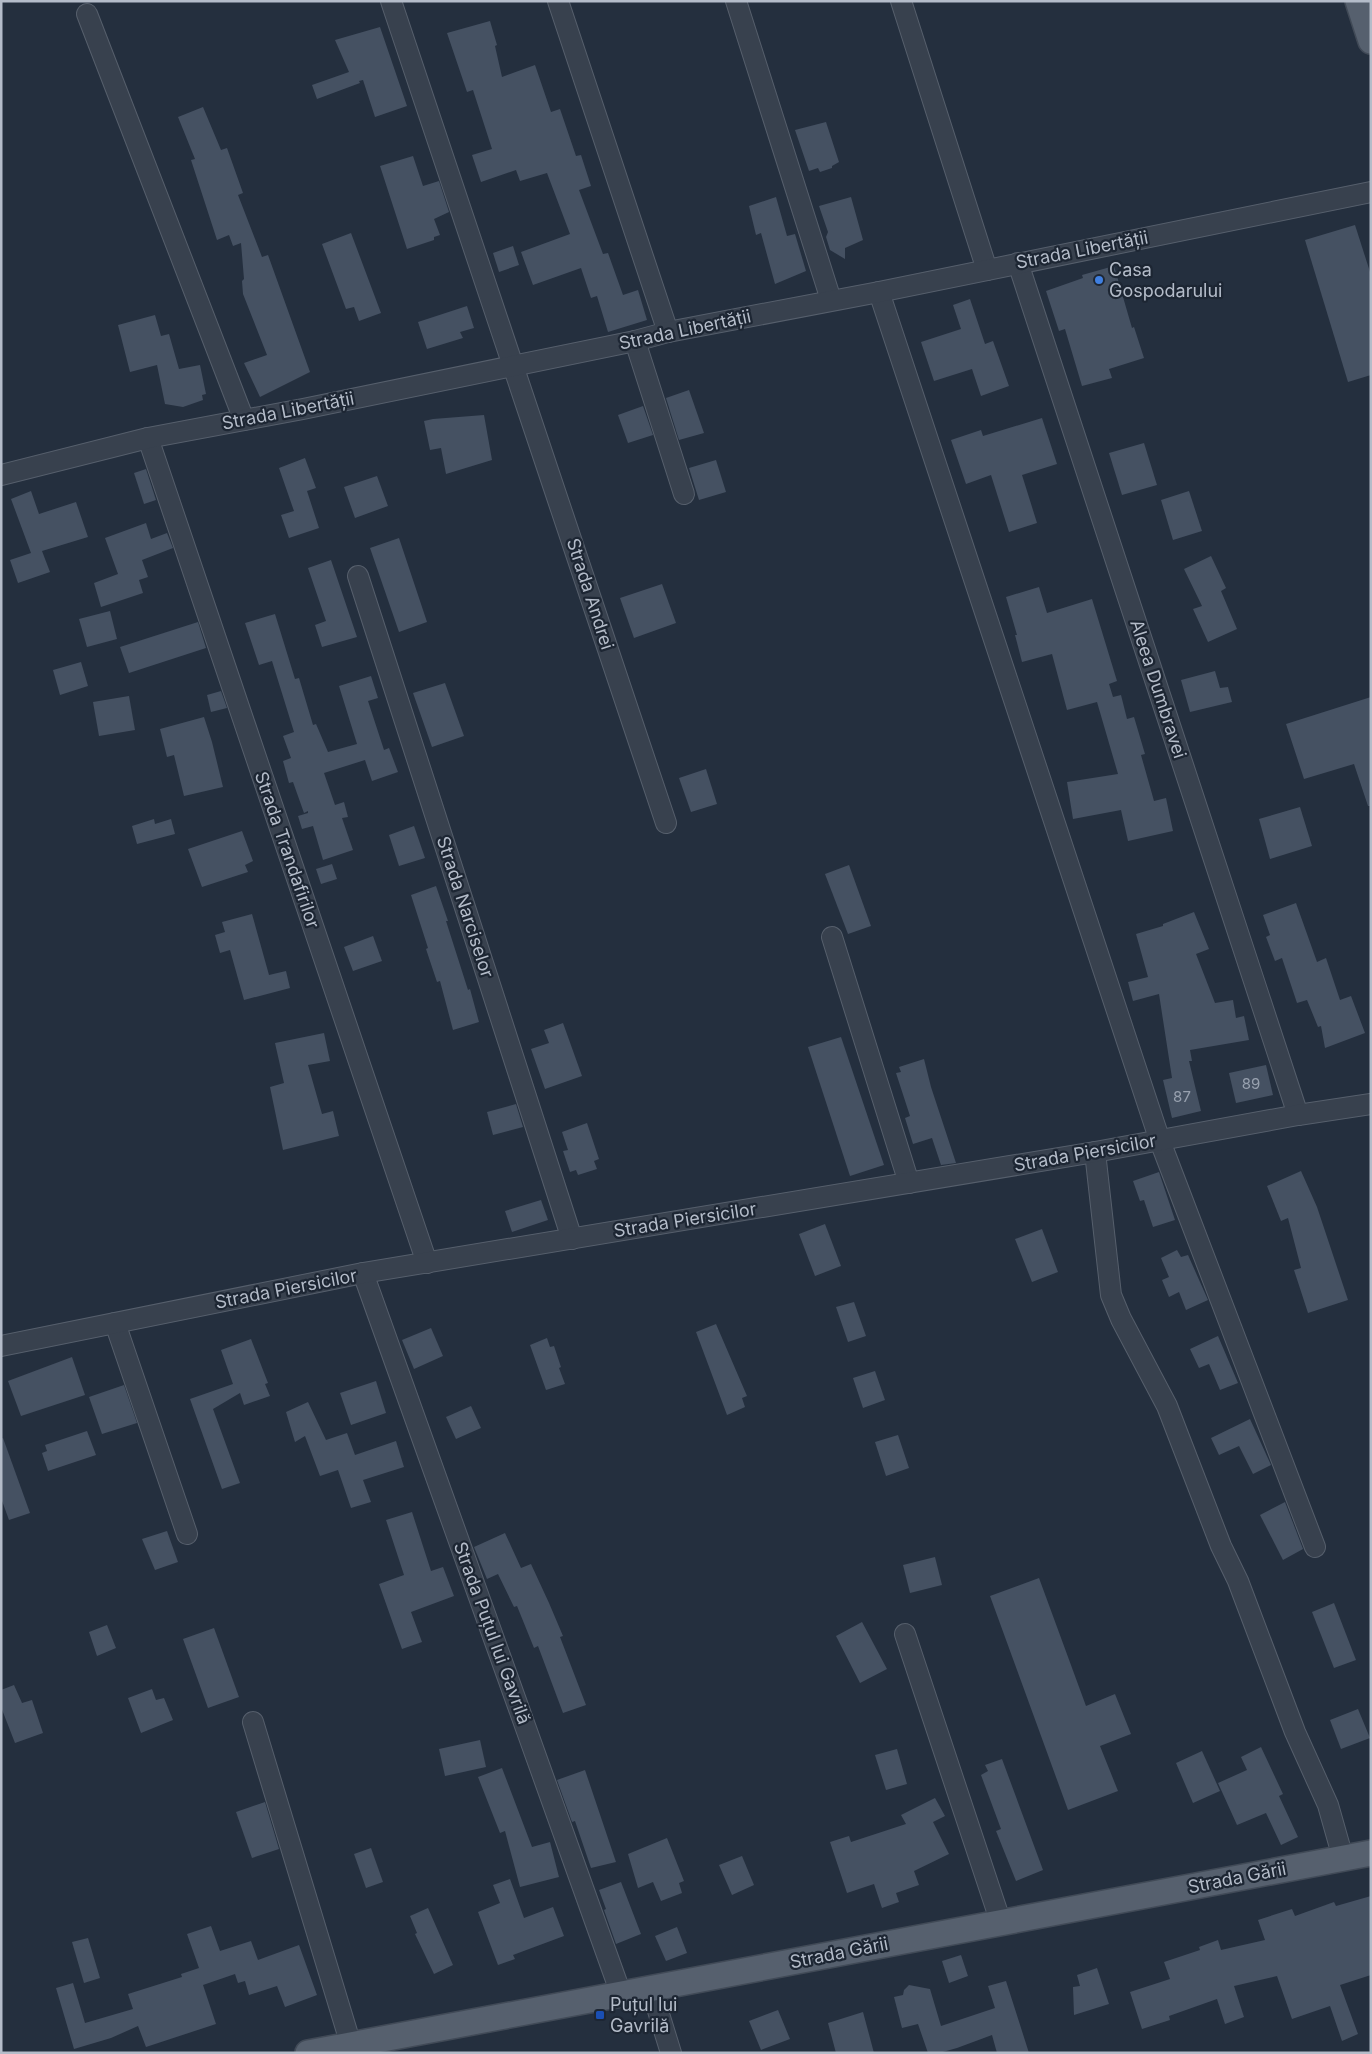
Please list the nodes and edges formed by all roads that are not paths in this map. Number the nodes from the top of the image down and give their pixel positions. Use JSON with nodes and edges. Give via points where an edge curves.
{"nodes":[{"id":1,"x":391,"y":1,"type":"edge"},
{"id":2,"x":558,"y":1,"type":"edge"},
{"id":3,"x":736,"y":1,"type":"edge"},
{"id":4,"x":902,"y":1,"type":"edge"},
{"id":5,"x":1358,"y":1,"type":"edge"},
{"id":6,"x":87,"y":14,"type":"dead end"},
{"id":7,"x":1371,"y":41,"type":"edge"},
{"id":8,"x":1371,"y":192,"type":"edge"},
{"id":9,"x":1018,"y":263,"type":"junction"},
{"id":10,"x":987,"y":270,"type":"junction"},
{"id":11,"x":879,"y":292,"type":"junction"},
{"id":12,"x":831,"y":300,"type":"junction"},
{"id":13,"x":668,"y":332,"type":"junction"},
{"id":14,"x":635,"y":341,"type":"junction"},
{"id":15,"x":514,"y":365,"type":"junction"},
{"id":16,"x":244,"y":420,"type":"junction"},
{"id":17,"x":148,"y":438,"type":"junction"},
{"id":18,"x":1,"y":474,"type":"edge"},
{"id":19,"x":684,"y":494,"type":"dead end"},
{"id":20,"x":358,"y":576,"type":"dead end"},
{"id":21,"x":666,"y":823,"type":"dead end"},
{"id":22,"x":832,"y":937,"type":"dead end"},
{"id":23,"x":1371,"y":1104,"type":"edge"},
{"id":24,"x":1298,"y":1115,"type":"junction"},
{"id":25,"x":1160,"y":1141,"type":"junction"},
{"id":26,"x":1095,"y":1152,"type":"junction"},
{"id":27,"x":909,"y":1183,"type":"junction"},
{"id":28,"x":572,"y":1239,"type":"junction"},
{"id":29,"x":427,"y":1263,"type":"junction"},
{"id":30,"x":363,"y":1273,"type":"junction"},
{"id":31,"x":115,"y":1323,"type":"junction"},
{"id":32,"x":1,"y":1346,"type":"edge"},
{"id":33,"x":188,"y":1534,"type":"dead end"},
{"id":34,"x":1315,"y":1547,"type":"dead end"},
{"id":35,"x":905,"y":1634,"type":"dead end"},
{"id":36,"x":253,"y":1722,"type":"dead end"},
{"id":37,"x":1371,"y":1853,"type":"edge"},
{"id":38,"x":1344,"y":1858,"type":"junction"},
{"id":39,"x":1001,"y":1923,"type":"junction"},
{"id":40,"x":651,"y":1988,"type":"junction"},
{"id":41,"x":621,"y":1994,"type":"junction"},
{"id":42,"x":351,"y":2045,"type":"junction"},
{"id":43,"x":308,"y":2053,"type":"edge"},
{"id":44,"x":671,"y":2053,"type":"edge"}],
"edges":[{"from":1,"to":15,"type":"street","name":"Strada Andrei"},
{"from":2,"to":13,"type":"street"},
{"from":3,"to":12,"type":"street"},
{"from":4,"to":10,"type":"street"},
{"from":5,"to":7,"type":"main road"},
{"from":6,"to":16,"type":"street"},
{"from":8,"to":9,"type":"street","name":"Strada Libertății"},
{"from":9,"to":10,"type":"street","name":"Strada Libertății"},
{"from":9,"to":24,"type":"street","name":"Aleea Dumbravei"},
{"from":10,"to":11,"type":"street","name":"Strada Libertății"},
{"from":11,"to":12,"type":"street","name":"Strada Libertății"},
{"from":11,"to":25,"type":"street"},
{"from":12,"to":13,"type":"street","name":"Strada Libertății"},
{"from":13,"to":14,"type":"street","name":"Strada Libertății"},
{"from":14,"to":15,"type":"street","name":"Strada Libertății"},
{"from":14,"to":19,"type":"street"},
{"from":15,"to":16,"type":"street","name":"Strada Libertății"},
{"from":15,"to":21,"type":"street","name":"Strada Andrei"},
{"from":16,"to":17,"type":"street","name":"Strada Libertății"},
{"from":17,"to":18,"type":"street","name":"Strada Libertății"},
{"from":17,"to":29,"type":"street","name":"Strada Trandafirilor"},
{"from":20,"to":28,"type":"street","name":"Strada Narciselor"},
{"from":22,"to":27,"type":"street"},
{"from":23,"to":24,"type":"street","name":"Strada Piersicilor"},
{"from":24,"to":25,"type":"street","name":"Strada Piersicilor"},
{"from":25,"to":26,"type":"street","name":"Strada Piersicilor"},
{"from":25,"to":34,"type":"street"},
{"from":26,"to":27,"type":"street","name":"Strada Piersicilor"},
{"from":26,"to":38,"type":"street","via":[[1111,1295],[1167,1406],[1295,1732],[1328,1805]]},
{"from":27,"to":28,"type":"street","name":"Strada Piersicilor"},
{"from":28,"to":29,"type":"street","name":"Strada Piersicilor"},
{"from":29,"to":30,"type":"street","name":"Strada Piersicilor"},
{"from":30,"to":31,"type":"street","name":"Strada Piersicilor"},
{"from":30,"to":41,"type":"street","name":"Strada Puțul lui Gavrilă"},
{"from":31,"to":32,"type":"street","name":"Strada Piersicilor"},
{"from":31,"to":33,"type":"street"},
{"from":35,"to":39,"type":"street"},
{"from":36,"to":42,"type":"street"},
{"from":37,"to":38,"type":"main road","name":"Strada Gării"},
{"from":38,"to":39,"type":"main road","name":"Strada Gării"},
{"from":39,"to":40,"type":"main road","name":"Strada Gării"},
{"from":40,"to":41,"type":"main road","name":"Strada Gării"},
{"from":40,"to":44,"type":"street"},
{"from":41,"to":42,"type":"main road","name":"Strada Gării"},
{"from":42,"to":43,"type":"main road","name":"Strada Gării"}]}
